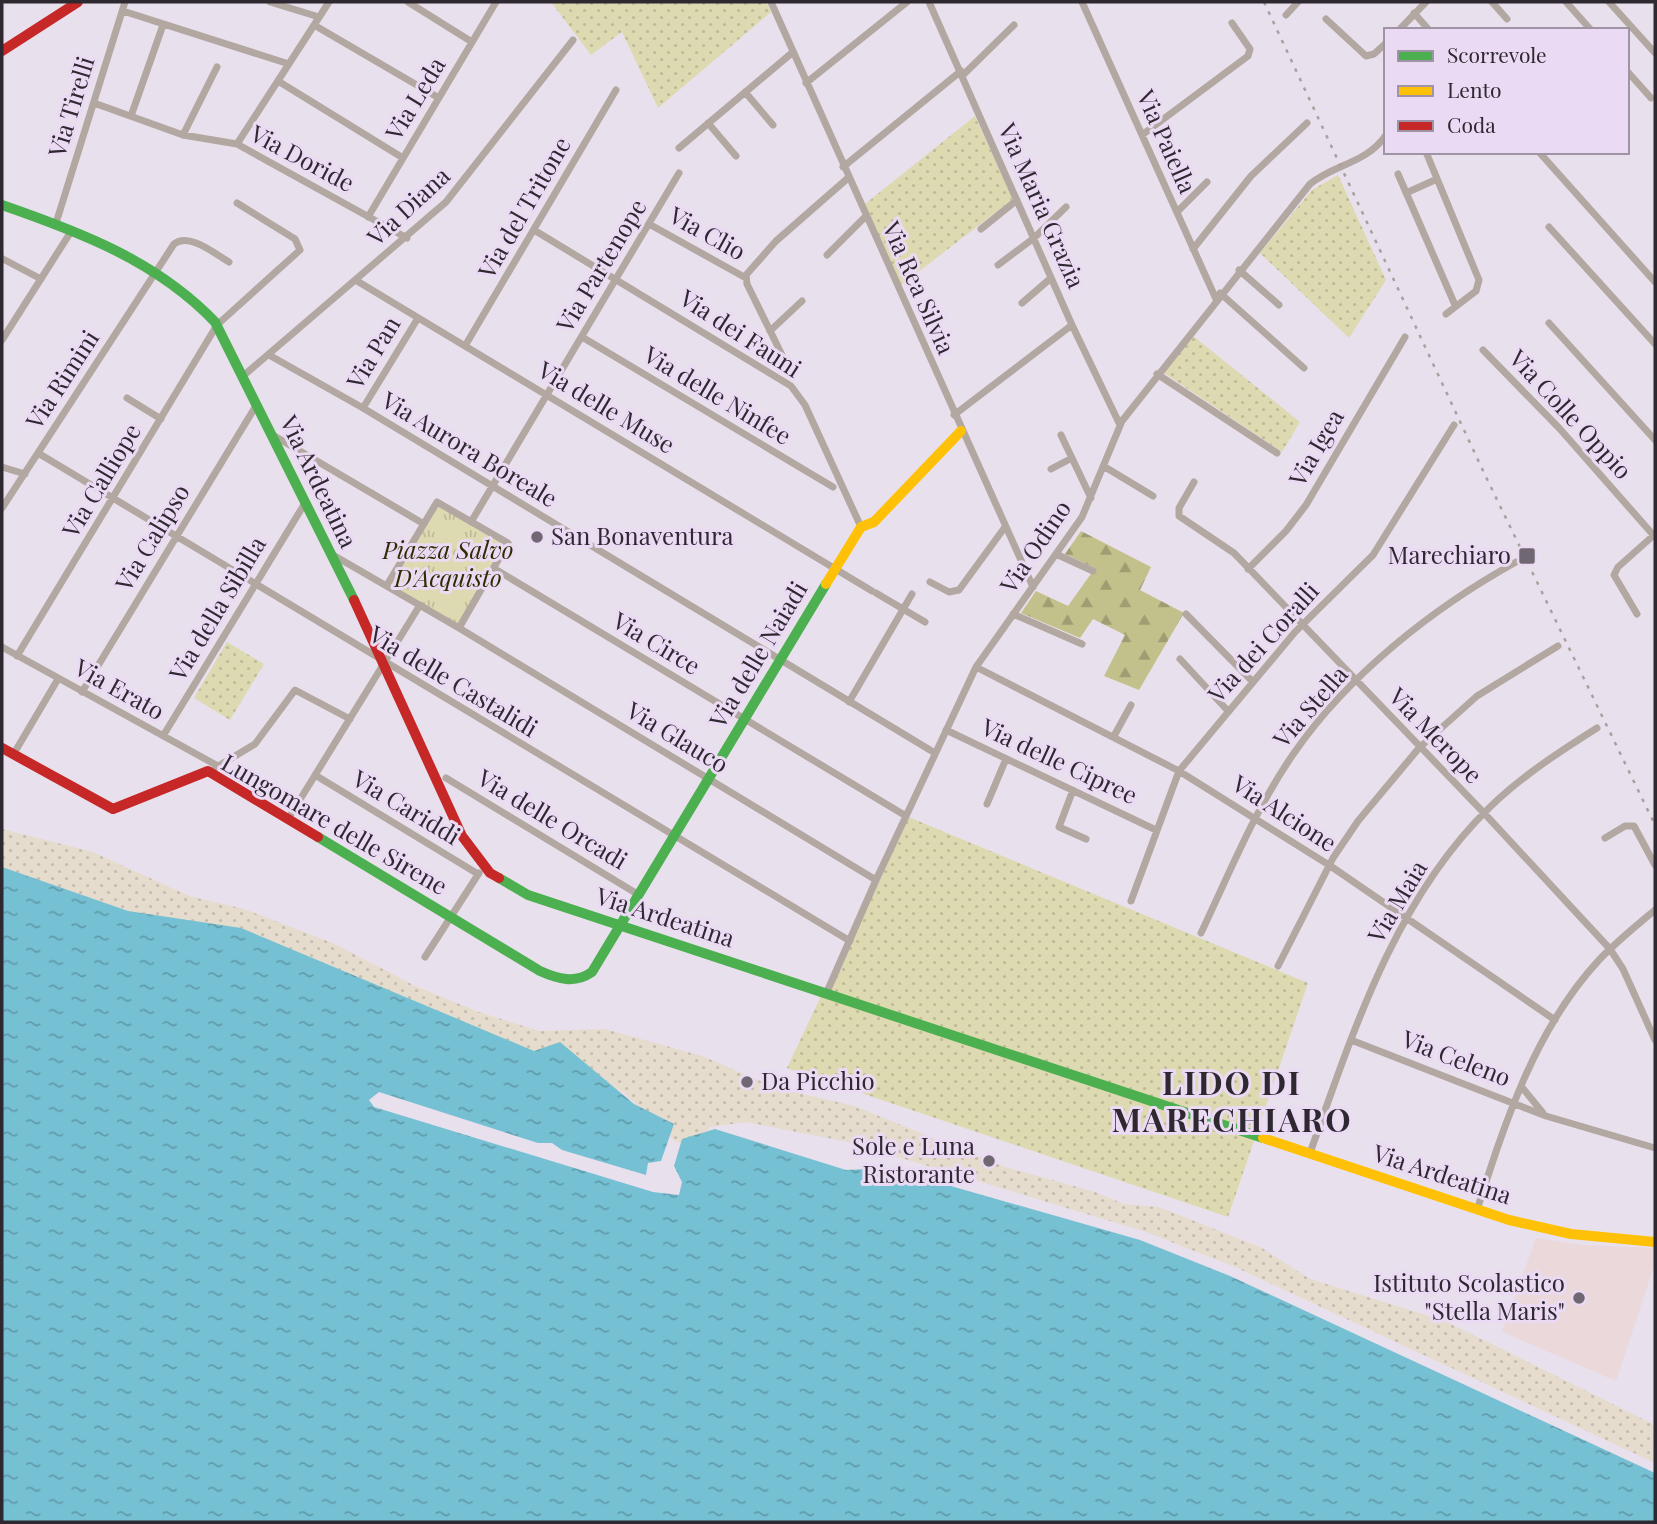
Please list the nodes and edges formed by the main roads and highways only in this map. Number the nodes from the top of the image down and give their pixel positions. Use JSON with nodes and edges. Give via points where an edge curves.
{"nodes":[{"id":1,"x":78,"y":2,"type":"edge"},
{"id":2,"x":2,"y":51,"type":"edge"},
{"id":3,"x":2,"y":205,"type":"edge"},
{"id":4,"x":961,"y":431,"type":"road end"},
{"id":5,"x":2,"y":748,"type":"edge"},
{"id":6,"x":621,"y":926,"type":"junction"},
{"id":7,"x":1655,"y":1242,"type":"edge"}],
"edges":[{"from":1,"to":2,"type":"main road"},
{"from":3,"to":6,"type":"main road","name":"Via Ardeatina","via":[[56,223],[156,272],[189,295],[217,325],[385,662],[482,872],[522,893]]},
{"from":4,"to":6,"type":"main road","name":"Via delle Naiadi","via":[[874,523],[861,527]]},
{"from":5,"to":6,"type":"main road","name":"Lungomare delle Sirene","via":[[113,809],[213,769],[288,820],[549,975],[573,980],[591,974]]},
{"from":6,"to":7,"type":"main road","name":"Via Ardeatina","via":[[1477,1209],[1558,1231]]}]}
